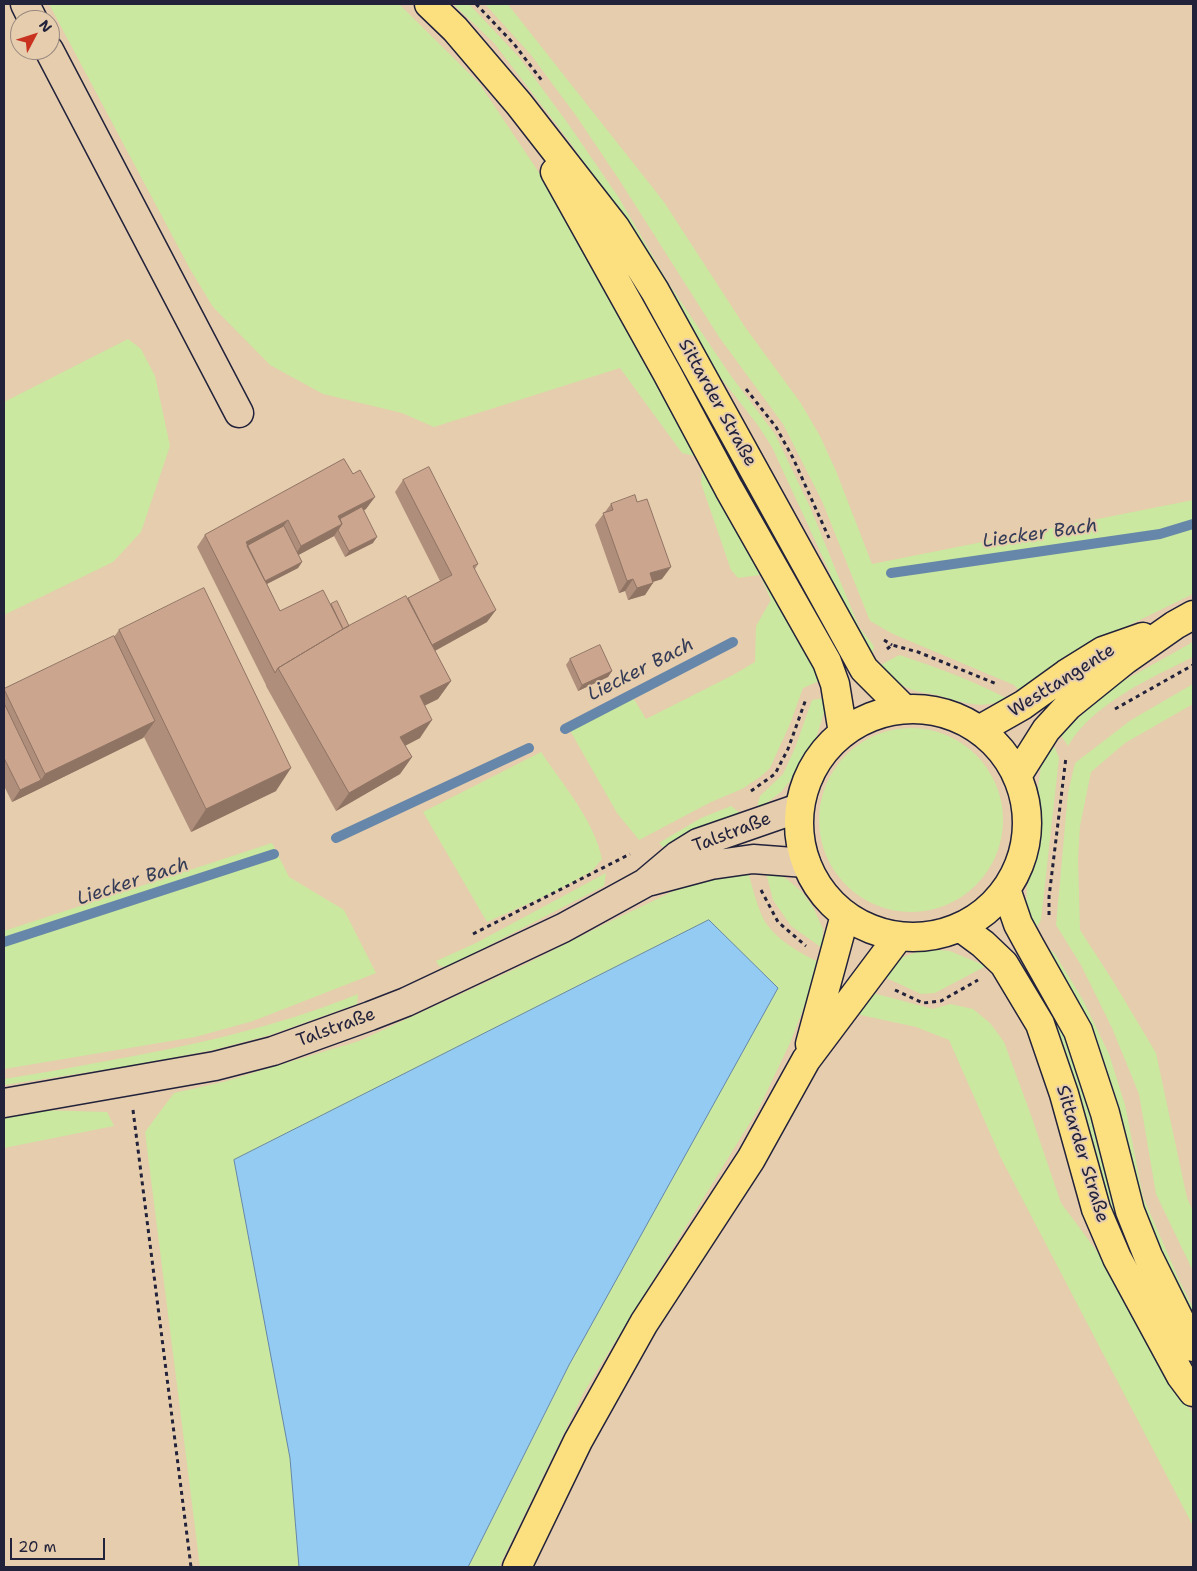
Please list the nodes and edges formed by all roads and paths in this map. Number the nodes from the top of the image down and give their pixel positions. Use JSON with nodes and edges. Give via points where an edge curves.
{"nodes":[{"id":1,"x":428,"y":4,"type":"edge"},
{"id":2,"x":55,"y":60,"type":"edge"},
{"id":3,"x":519,"y":104,"type":"junction"},
{"id":4,"x":239,"y":413,"type":"dead end"},
{"id":5,"x":1184,"y":620,"type":"edge"},
{"id":6,"x":1193,"y":665,"type":"edge"},
{"id":7,"x":904,"y":709,"type":"junction"},
{"id":8,"x":1108,"y":714,"type":"dead end"},
{"id":9,"x":979,"y":730,"type":"junction"},
{"id":10,"x":842,"y":733,"type":"junction"},
{"id":11,"x":1066,"y":752,"type":"dead end"},
{"id":12,"x":1018,"y":776,"type":"junction"},
{"id":13,"x":800,"y":808,"type":"junction"},
{"id":14,"x":806,"y":863,"type":"junction"},
{"id":15,"x":645,"y":883,"type":"junction"},
{"id":16,"x":1006,"y":889,"type":"junction"},
{"id":17,"x":845,"y":915,"type":"junction"},
{"id":18,"x":1049,"y":922,"type":"dead end"},
{"id":19,"x":960,"y":927,"type":"junction"},
{"id":20,"x":899,"y":936,"type":"junction"},
{"id":21,"x":806,"y":1060,"type":"junction"},
{"id":22,"x":129,"y":1082,"type":"junction"},
{"id":23,"x":4,"y":1102,"type":"edge"},
{"id":24,"x":1193,"y":1347,"type":"edge"},
{"id":25,"x":1193,"y":1392,"type":"edge"},
{"id":26,"x":191,"y":1567,"type":"edge"},
{"id":27,"x":517,"y":1567,"type":"edge"}],
"edges":[{"from":1,"to":3,"type":"main road","name":"Sittarder Straße","via":[[455,29]]},
{"from":2,"to":4,"type":"street"},
{"from":3,"to":7,"type":"main road","name":"Sittarder Straße","via":[[615,227],[655,292],[864,669]]},
{"from":3,"to":10,"type":"main road","name":"Sittarder Straße","via":[[729,490],[827,662],[835,684]]},
{"from":5,"to":9,"type":"main road","name":"Westtangente","via":[[1103,651],[1023,706]]},
{"from":5,"to":12,"type":"main road","name":"Westtangente","via":[[1125,660],[1068,706],[1046,730]]},
{"from":6,"to":8,"type":"path"},
{"from":7,"to":9,"type":"main road","via":[[941,712]]},
{"from":7,"to":10,"type":"main road","via":[[880,713]]},
{"from":9,"to":12,"type":"main road","via":[[1001,751]]},
{"from":10,"to":13,"type":"main road","via":[[818,759],[805,785]]},
{"from":11,"to":18,"type":"path"},
{"from":12,"to":16,"type":"main road","via":[[1027,825],[1024,850]]},
{"from":13,"to":14,"type":"main road","via":[[799,830]]},
{"from":13,"to":15,"type":"street","name":"Talstraße","via":[[698,843]]},
{"from":14,"to":15,"type":"street","name":"Talstraße","via":[[753,859],[711,865]]},
{"from":14,"to":17,"type":"main road","via":[[816,883]]},
{"from":15,"to":22,"type":"street","name":"Talstraße","via":[[563,928],[370,1016],[265,1053]]},
{"from":16,"to":19,"type":"main road","via":[[990,906]]},
{"from":16,"to":24,"type":"main road","name":"Sittarder Straße","via":[[1018,924],[1078,1031],[1106,1114],[1130,1211],[1148,1256]]},
{"from":17,"to":20,"type":"main road","via":[[866,927]]},
{"from":17,"to":21,"type":"main road"},
{"from":19,"to":20,"type":"main road","via":[[922,936]]},
{"from":19,"to":25,"type":"main road","name":"Sittarder Straße","via":[[1004,964],[1040,1024],[1064,1094],[1096,1209],[1117,1258],[1181,1376]]},
{"from":20,"to":21,"type":"main road"},
{"from":21,"to":27,"type":"main road","via":[[751,1159],[644,1323],[578,1441]]},
{"from":22,"to":23,"type":"street","name":"Talstraße"},
{"from":22,"to":26,"type":"path"}]}
